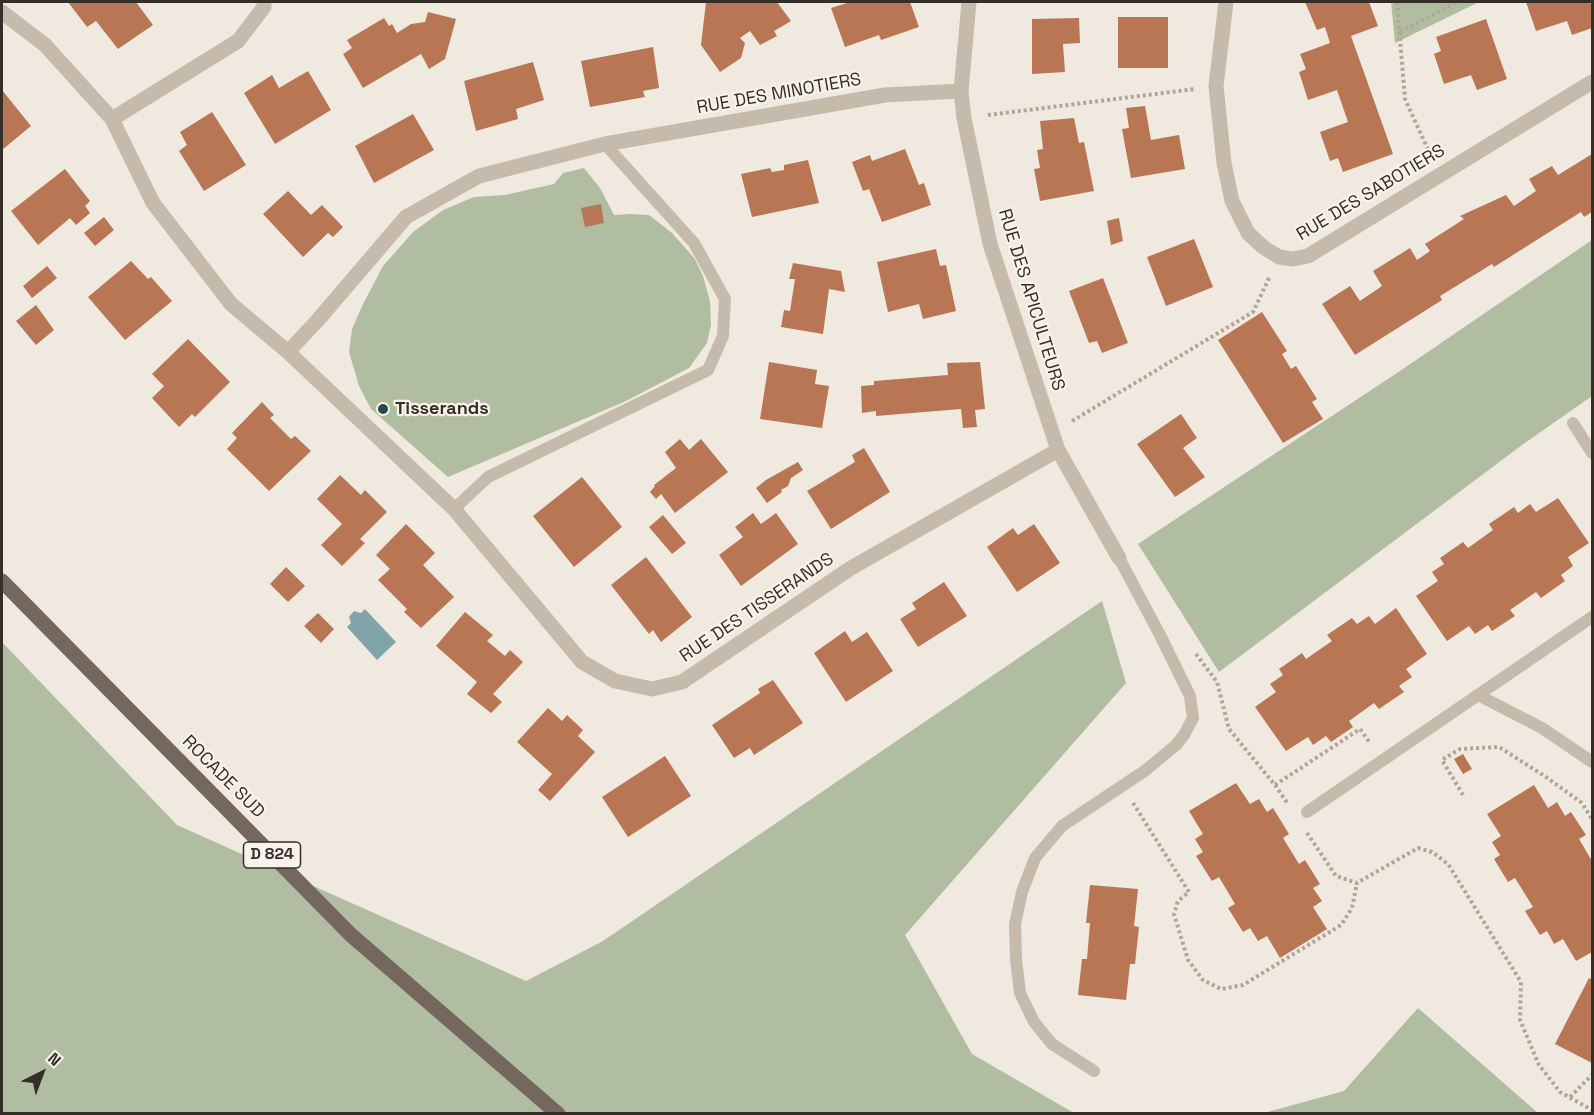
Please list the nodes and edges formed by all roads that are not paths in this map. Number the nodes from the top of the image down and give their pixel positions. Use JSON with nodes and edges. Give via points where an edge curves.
{"nodes":[{"id":1,"x":264,"y":2,"type":"edge"},
{"id":2,"x":969,"y":2,"type":"edge"},
{"id":3,"x":1226,"y":2,"type":"edge"},
{"id":4,"x":2,"y":12,"type":"edge"},
{"id":5,"x":1593,"y":82,"type":"edge"},
{"id":6,"x":961,"y":91,"type":"junction"},
{"id":7,"x":112,"y":119,"type":"junction"},
{"id":8,"x":605,"y":144,"type":"junction"},
{"id":9,"x":288,"y":352,"type":"junction"},
{"id":10,"x":1573,"y":423,"type":"dead end"},
{"id":11,"x":1058,"y":450,"type":"junction"},
{"id":12,"x":1593,"y":453,"type":"edge"},
{"id":13,"x":454,"y":509,"type":"junction"},
{"id":14,"x":1119,"y":558,"type":"joint"},
{"id":15,"x":2,"y":581,"type":"edge"},
{"id":16,"x":1593,"y":617,"type":"edge"},
{"id":17,"x":1478,"y":695,"type":"junction"},
{"id":18,"x":1593,"y":762,"type":"edge"},
{"id":19,"x":1307,"y":812,"type":"dead end"},
{"id":20,"x":1094,"y":1071,"type":"dead end"},
{"id":21,"x":558,"y":1113,"type":"edge"}],
"edges":[{"from":1,"to":7,"type":"street","via":[[238,40]]},
{"from":2,"to":6,"type":"street","name":"RUE DES APICULTEURS"},
{"from":3,"to":5,"type":"street","name":"RUE DES SABOTIERS","via":[[1216,86],[1224,163],[1232,201],[1248,233],[1279,256],[1308,256]]},
{"from":4,"to":7,"type":"street","name":"RUE DES TISSERANDS","via":[[45,45]]},
{"from":6,"to":8,"type":"street","name":"RUE DES MINOTIERS","via":[[885,95]]},
{"from":6,"to":11,"type":"street","name":"RUE DES APICULTEURS","via":[[990,244]]},
{"from":7,"to":9,"type":"street","name":"RUE DES TISSERANDS","via":[[153,202],[231,304]]},
{"from":8,"to":9,"type":"street","name":"RUE DES MINOTIERS","via":[[479,176],[406,217]]},
{"from":8,"to":13,"type":"lane","via":[[694,243],[725,299],[723,336],[708,370],[488,477]]},
{"from":9,"to":13,"type":"street","name":"RUE DES TISSERANDS"},
{"from":10,"to":12,"type":"lane"},
{"from":11,"to":13,"type":"street","name":"RUE DES TISSERANDS","via":[[851,568],[682,682],[652,689],[615,681],[582,662]]},
{"from":11,"to":14,"type":"street","name":"RUE DES APICULTEURS"},
{"from":14,"to":20,"type":"lane","via":[[1190,696],[1193,718],[1176,745],[1146,770],[1062,826],[1035,858],[1015,924],[1020,993],[1034,1022],[1053,1044]]},
{"from":15,"to":21,"type":"main road","name":"ROCADE SUD","number":"D 824","via":[[351,935]]},
{"from":16,"to":17,"type":"lane"},
{"from":17,"to":18,"type":"lane","via":[[1542,728]]},
{"from":17,"to":19,"type":"lane"}]}
